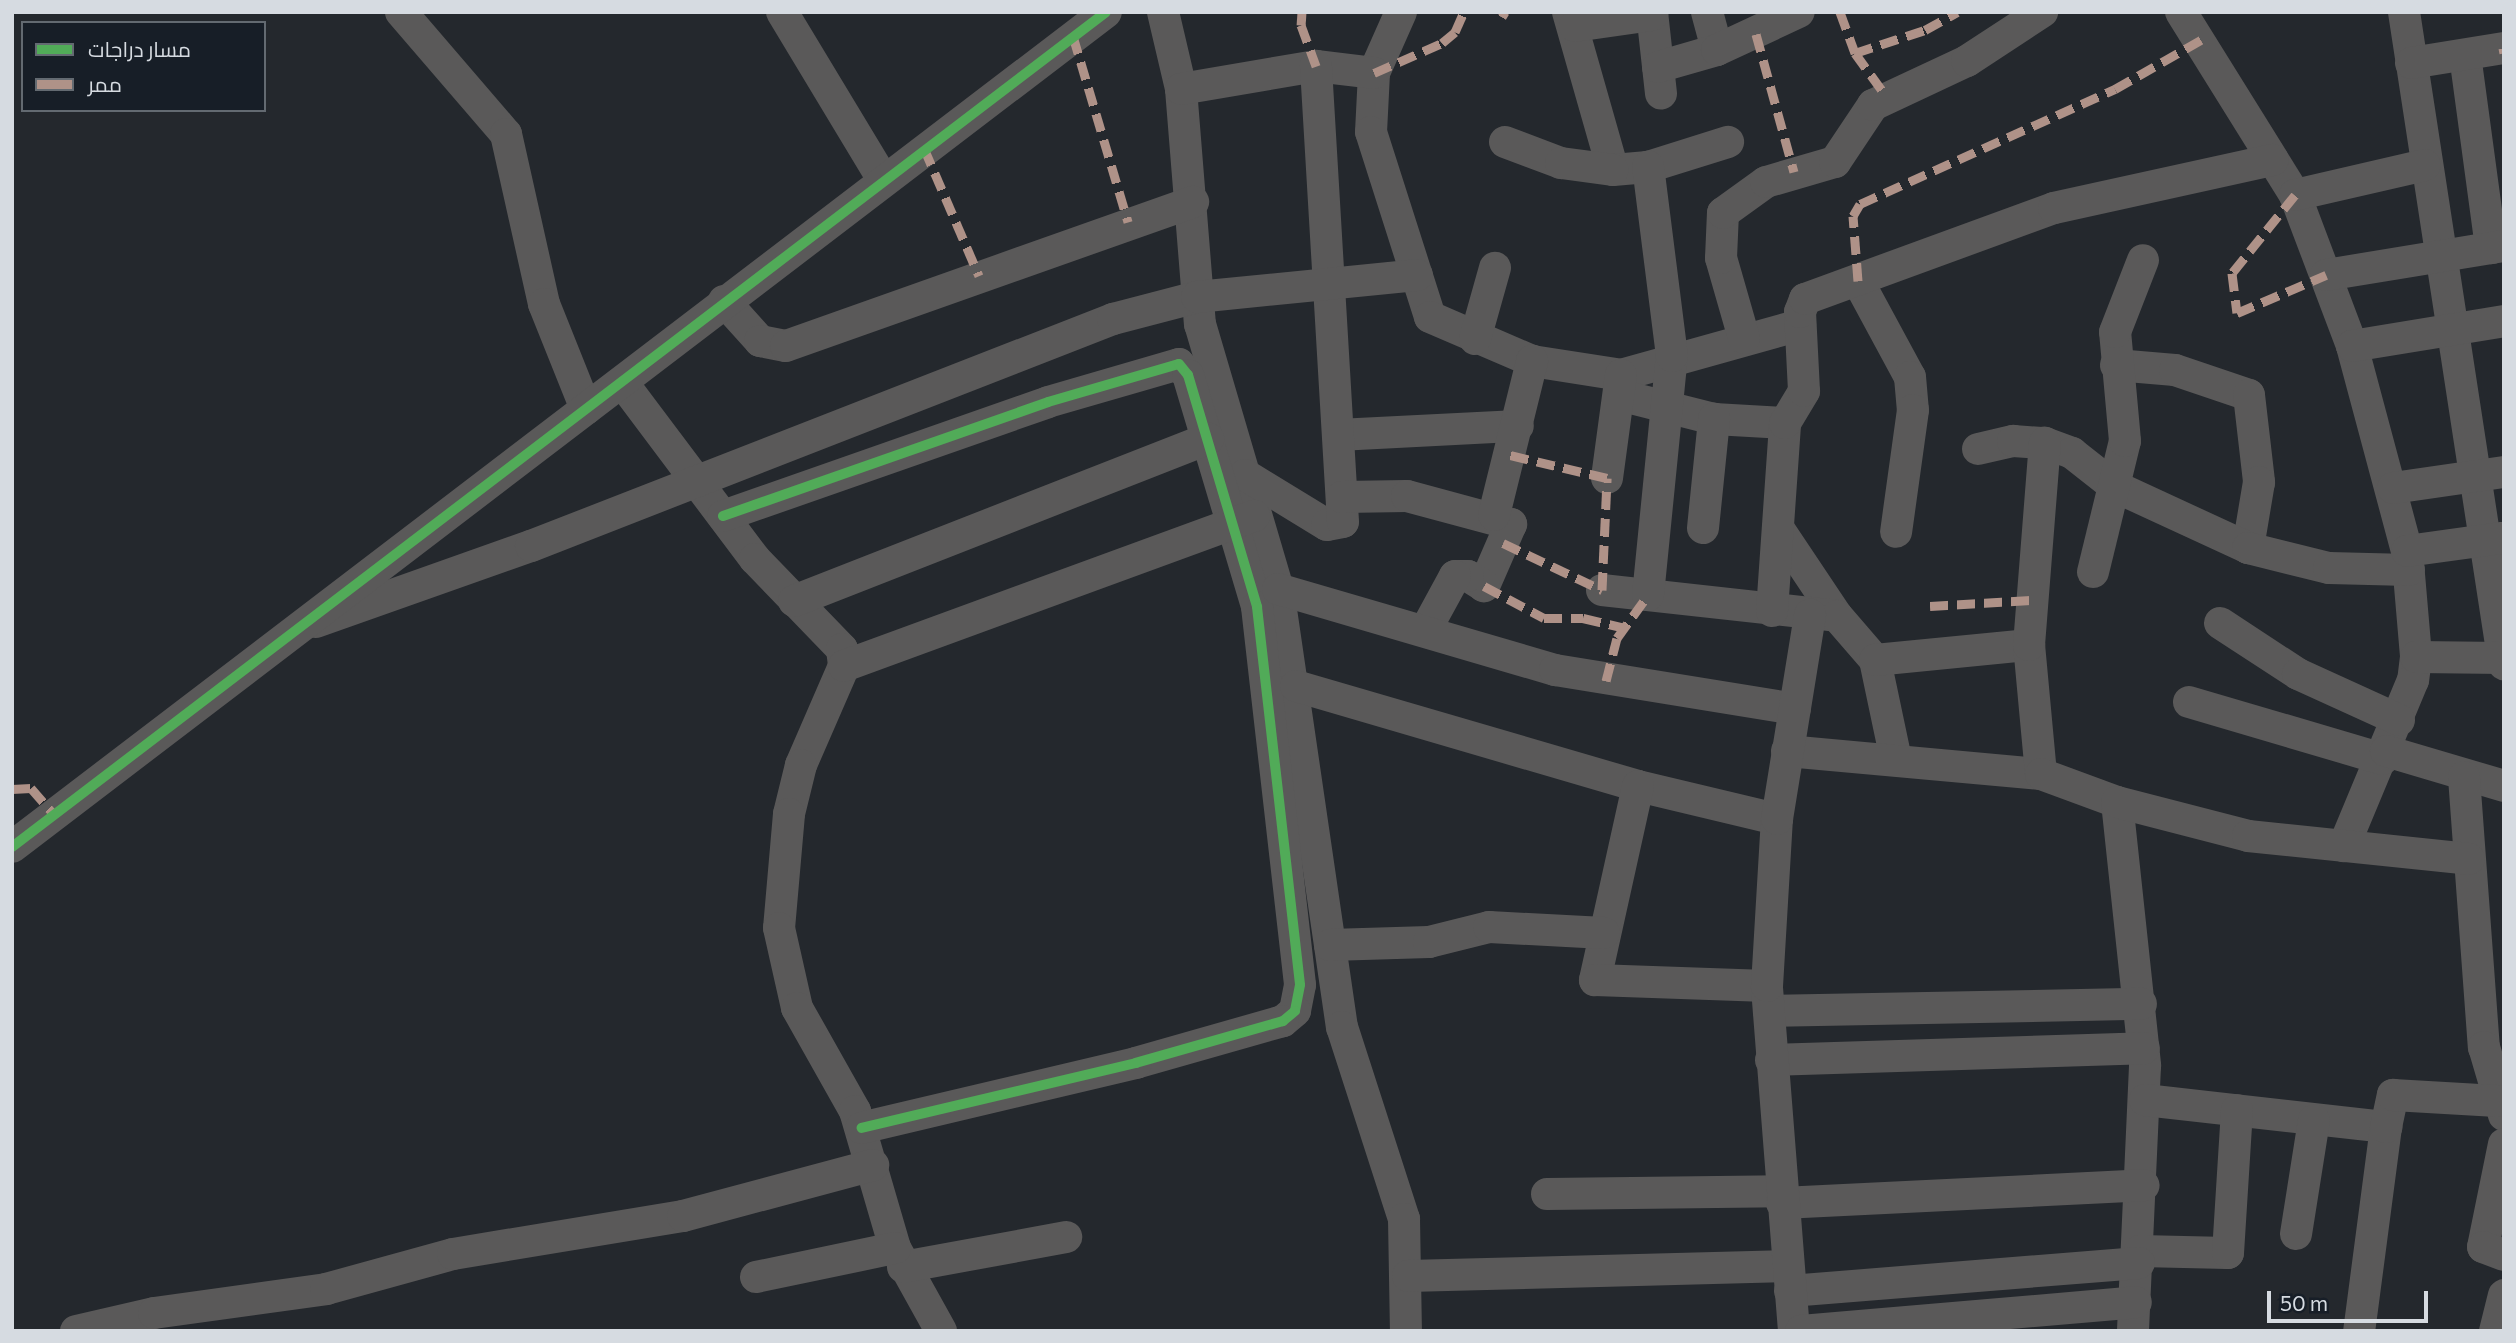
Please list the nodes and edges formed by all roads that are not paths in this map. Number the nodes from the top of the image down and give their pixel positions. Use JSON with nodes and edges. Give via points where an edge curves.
{"nodes":[{"id":1,"x":401,"y":12,"type":"edge"},
{"id":2,"x":782,"y":12,"type":"edge"},
{"id":3,"x":1106,"y":12,"type":"edge"},
{"id":4,"x":1163,"y":12,"type":"edge"},
{"id":5,"x":1401,"y":12,"type":"edge"},
{"id":6,"x":1707,"y":12,"type":"edge"},
{"id":7,"x":1799,"y":12,"type":"edge"},
{"id":8,"x":2042,"y":12,"type":"edge"},
{"id":9,"x":2180,"y":12,"type":"edge"},
{"id":10,"x":2404,"y":12,"type":"edge"},
{"id":11,"x":1652,"y":13,"type":"edge"},
{"id":12,"x":1571,"y":19,"type":"edge"},
{"id":13,"x":2504,"y":48,"type":"edge"},
{"id":14,"x":1717,"y":50,"type":"junction"},
{"id":15,"x":2465,"y":55,"type":"junction"},
{"id":16,"x":2411,"y":63,"type":"junction"},
{"id":17,"x":1316,"y":66,"type":"junction"},
{"id":18,"x":1374,"y":73,"type":"junction"},
{"id":19,"x":1181,"y":89,"type":"junction"},
{"id":20,"x":1505,"y":142,"type":"dead end"},
{"id":21,"x":1728,"y":142,"type":"dead end"},
{"id":22,"x":2273,"y":160,"type":"junction"},
{"id":23,"x":2425,"y":165,"type":"junction"},
{"id":24,"x":1648,"y":167,"type":"junction"},
{"id":25,"x":1613,"y":170,"type":"junction"},
{"id":26,"x":882,"y":178,"type":"junction"},
{"id":27,"x":2295,"y":195,"type":"junction"},
{"id":28,"x":1193,"y":202,"type":"junction"},
{"id":29,"x":2497,"y":247,"type":"edge"},
{"id":30,"x":2444,"y":257,"type":"junction"},
{"id":31,"x":2143,"y":260,"type":"dead end"},
{"id":32,"x":1495,"y":268,"type":"dead end"},
{"id":33,"x":1417,"y":275,"type":"junction"},
{"id":34,"x":2326,"y":275,"type":"junction"},
{"id":35,"x":1858,"y":281,"type":"junction"},
{"id":36,"x":1327,"y":282,"type":"junction"},
{"id":37,"x":1197,"y":297,"type":"junction"},
{"id":38,"x":724,"y":301,"type":"junction"},
{"id":39,"x":2504,"y":321,"type":"edge"},
{"id":40,"x":1800,"y":325,"type":"junction"},
{"id":41,"x":2456,"y":328,"type":"junction"},
{"id":42,"x":1744,"y":338,"type":"junction"},
{"id":43,"x":1475,"y":339,"type":"junction"},
{"id":44,"x":2352,"y":346,"type":"junction"},
{"id":45,"x":1672,"y":356,"type":"junction"},
{"id":46,"x":1532,"y":361,"type":"junction"},
{"id":47,"x":2116,"y":365,"type":"junction"},
{"id":48,"x":622,"y":382,"type":"junction"},
{"id":49,"x":1620,"y":385,"type":"junction"},
{"id":50,"x":1669,"y":409,"type":"junction"},
{"id":51,"x":586,"y":410,"type":"junction"},
{"id":52,"x":1714,"y":419,"type":"junction"},
{"id":53,"x":1784,"y":423,"type":"junction"},
{"id":54,"x":1518,"y":426,"type":"junction"},
{"id":55,"x":1338,"y":435,"type":"junction"},
{"id":56,"x":1208,"y":439,"type":"junction"},
{"id":57,"x":2045,"y":443,"type":"junction"},
{"id":58,"x":1978,"y":449,"type":"dead end"},
{"id":59,"x":2490,"y":474,"type":"edge"},
{"id":60,"x":1245,"y":475,"type":"junction"},
{"id":61,"x":1607,"y":478,"type":"dead end"},
{"id":62,"x":696,"y":480,"type":"junction"},
{"id":63,"x":2114,"y":486,"type":"junction"},
{"id":64,"x":2393,"y":488,"type":"junction"},
{"id":65,"x":1342,"y":497,"type":"junction"},
{"id":66,"x":1494,"y":515,"type":"junction"},
{"id":67,"x":723,"y":516,"type":"junction"},
{"id":68,"x":1245,"y":519,"type":"junction"},
{"id":69,"x":1703,"y":528,"type":"dead end"},
{"id":70,"x":1778,"y":528,"type":"junction"},
{"id":71,"x":1896,"y":532,"type":"dead end"},
{"id":72,"x":2494,"y":539,"type":"edge"},
{"id":73,"x":2248,"y":548,"type":"junction"},
{"id":74,"x":2408,"y":560,"type":"junction"},
{"id":75,"x":2092,"y":572,"type":"dead end"},
{"id":76,"x":1278,"y":589,"type":"junction"},
{"id":77,"x":1602,"y":590,"type":"dead end"},
{"id":78,"x":1647,"y":595,"type":"junction"},
{"id":79,"x":2499,"y":599,"type":"edge"},
{"id":80,"x":794,"y":601,"type":"junction"},
{"id":81,"x":1772,"y":611,"type":"junction"},
{"id":82,"x":1824,"y":616,"type":"junction"},
{"id":83,"x":2220,"y":623,"type":"dead end"},
{"id":84,"x":1425,"y":631,"type":"junction"},
{"id":85,"x":287,"y":633,"type":"junction"},
{"id":86,"x":2029,"y":645,"type":"junction"},
{"id":87,"x":2416,"y":657,"type":"junction"},
{"id":88,"x":1875,"y":660,"type":"junction"},
{"id":89,"x":2503,"y":660,"type":"edge"},
{"id":90,"x":844,"y":666,"type":"junction"},
{"id":91,"x":1296,"y":686,"type":"junction"},
{"id":92,"x":2189,"y":702,"type":"dead end"},
{"id":93,"x":1795,"y":709,"type":"junction"},
{"id":94,"x":2399,"y":720,"type":"junction"},
{"id":95,"x":1787,"y":751,"type":"junction"},
{"id":96,"x":2385,"y":755,"type":"junction"},
{"id":97,"x":1896,"y":760,"type":"junction"},
{"id":98,"x":2041,"y":774,"type":"junction"},
{"id":99,"x":2464,"y":777,"type":"junction"},
{"id":100,"x":1638,"y":786,"type":"junction"},
{"id":101,"x":2504,"y":786,"type":"edge"},
{"id":102,"x":2116,"y":802,"type":"junction"},
{"id":103,"x":1777,"y":819,"type":"junction"},
{"id":104,"x":2344,"y":846,"type":"junction"},
{"id":105,"x":12,"y":847,"type":"edge"},
{"id":106,"x":2469,"y":859,"type":"junction"},
{"id":107,"x":1604,"y":933,"type":"junction"},
{"id":108,"x":1331,"y":945,"type":"junction"},
{"id":109,"x":1768,"y":998,"type":"junction"},
{"id":110,"x":2140,"y":1004,"type":"junction"},
{"id":111,"x":2144,"y":1048,"type":"junction"},
{"id":112,"x":1771,"y":1060,"type":"junction"},
{"id":113,"x":2145,"y":1100,"type":"junction"},
{"id":114,"x":2500,"y":1108,"type":"edge"},
{"id":115,"x":2237,"y":1110,"type":"junction"},
{"id":116,"x":2314,"y":1119,"type":"junction"},
{"id":117,"x":2386,"y":1127,"type":"junction"},
{"id":118,"x":862,"y":1128,"type":"junction"},
{"id":119,"x":2504,"y":1144,"type":"edge"},
{"id":120,"x":873,"y":1165,"type":"junction"},
{"id":121,"x":2144,"y":1185,"type":"junction"},
{"id":122,"x":1547,"y":1194,"type":"dead end"},
{"id":123,"x":1781,"y":1197,"type":"junction"},
{"id":124,"x":2296,"y":1234,"type":"dead end"},
{"id":125,"x":1066,"y":1237,"type":"dead end"},
{"id":126,"x":2504,"y":1255,"type":"edge"},
{"id":127,"x":2140,"y":1257,"type":"junction"},
{"id":128,"x":899,"y":1258,"type":"junction"},
{"id":129,"x":1408,"y":1276,"type":"junction"},
{"id":130,"x":756,"y":1277,"type":"dead end"},
{"id":131,"x":1789,"y":1278,"type":"junction"},
{"id":132,"x":2504,"y":1295,"type":"edge"},
{"id":133,"x":2135,"y":1316,"type":"edge"},
{"id":134,"x":76,"y":1331,"type":"edge"},
{"id":135,"x":941,"y":1331,"type":"edge"},
{"id":136,"x":1406,"y":1331,"type":"edge"},
{"id":137,"x":1794,"y":1331,"type":"edge"},
{"id":138,"x":1801,"y":1331,"type":"edge"},
{"id":139,"x":2359,"y":1331,"type":"edge"},
{"id":140,"x":2495,"y":1331,"type":"edge"}],
"edges":[{"from":1,"to":51,"type":"street","via":[[506,134],[544,304]]},
{"from":2,"to":26,"type":"street"},
{"from":3,"to":26,"type":"street"},
{"from":4,"to":19,"type":"street"},
{"from":5,"to":18,"type":"street"},
{"from":6,"to":14,"type":"street"},
{"from":7,"to":14,"type":"street"},
{"from":8,"to":42,"type":"street","via":[[1966,61],[1873,105],[1835,162],[1766,182],[1723,213],[1721,258]]},
{"from":9,"to":22,"type":"street"},
{"from":10,"to":16,"type":"street"},
{"from":11,"to":12,"type":"street"},
{"from":11,"to":14,"type":"street","via":[[1659,80]]},
{"from":12,"to":25,"type":"street"},
{"from":13,"to":15,"type":"street"},
{"from":15,"to":16,"type":"street"},
{"from":15,"to":29,"type":"street"},
{"from":16,"to":23,"type":"street"},
{"from":17,"to":18,"type":"street"},
{"from":17,"to":19,"type":"street"},
{"from":17,"to":36,"type":"street"},
{"from":18,"to":33,"type":"street","via":[[1375,150]]},
{"from":19,"to":28,"type":"street"},
{"from":20,"to":25,"type":"street","via":[[1561,163]]},
{"from":21,"to":24,"type":"street"},
{"from":22,"to":27,"type":"street"},
{"from":22,"to":35,"type":"street","via":[[2054,208]]},
{"from":23,"to":27,"type":"street"},
{"from":23,"to":30,"type":"street"},
{"from":24,"to":25,"type":"street"},
{"from":24,"to":45,"type":"street"},
{"from":26,"to":38,"type":"street"},
{"from":27,"to":34,"type":"street"},
{"from":28,"to":37,"type":"street"},
{"from":28,"to":38,"type":"street","via":[[786,346],[760,341]]},
{"from":29,"to":30,"type":"street"},
{"from":30,"to":34,"type":"street"},
{"from":30,"to":41,"type":"street"},
{"from":31,"to":47,"type":"street","via":[[2118,320]]},
{"from":32,"to":43,"type":"street"},
{"from":33,"to":36,"type":"street"},
{"from":33,"to":43,"type":"street","via":[[1430,317]]},
{"from":34,"to":44,"type":"street"},
{"from":35,"to":40,"type":"street","via":[[1805,299]]},
{"from":35,"to":71,"type":"street","via":[[1910,377],[1913,410]]},
{"from":36,"to":37,"type":"street"},
{"from":36,"to":55,"type":"street"},
{"from":37,"to":60,"type":"street","via":[[1206,352]]},
{"from":37,"to":62,"type":"street","via":[[1072,333]]},
{"from":38,"to":48,"type":"street"},
{"from":39,"to":41,"type":"street"},
{"from":40,"to":42,"type":"street"},
{"from":40,"to":53,"type":"street","via":[[1804,391]]},
{"from":41,"to":44,"type":"street"},
{"from":41,"to":59,"type":"street"},
{"from":42,"to":45,"type":"street"},
{"from":43,"to":46,"type":"street"},
{"from":44,"to":64,"type":"street"},
{"from":45,"to":49,"type":"street"},
{"from":45,"to":50,"type":"street"},
{"from":46,"to":49,"type":"street"},
{"from":46,"to":54,"type":"street"},
{"from":47,"to":63,"type":"street","via":[[2126,428]]},
{"from":47,"to":73,"type":"street","via":[[2175,370],[2249,395],[2259,482]]},
{"from":48,"to":51,"type":"street"},
{"from":48,"to":62,"type":"street"},
{"from":49,"to":50,"type":"street"},
{"from":49,"to":61,"type":"street"},
{"from":50,"to":52,"type":"street"},
{"from":50,"to":78,"type":"street"},
{"from":51,"to":85,"type":"street"},
{"from":52,"to":53,"type":"street"},
{"from":52,"to":69,"type":"street"},
{"from":53,"to":70,"type":"street"},
{"from":54,"to":55,"type":"street"},
{"from":54,"to":66,"type":"street"},
{"from":55,"to":65,"type":"street"},
{"from":56,"to":67,"type":"street","via":[[1188,375],[1172,364]]},
{"from":56,"to":68,"type":"street"},
{"from":56,"to":80,"type":"street"},
{"from":57,"to":58,"type":"street","via":[[2012,441]]},
{"from":57,"to":63,"type":"street","via":[[2072,453]]},
{"from":57,"to":86,"type":"street"},
{"from":59,"to":64,"type":"street"},
{"from":59,"to":72,"type":"street"},
{"from":60,"to":65,"type":"street","via":[[1327,525],[1343,522]]},
{"from":60,"to":68,"type":"street"},
{"from":62,"to":67,"type":"street"},
{"from":62,"to":85,"type":"street"},
{"from":63,"to":73,"type":"street"},
{"from":63,"to":75,"type":"street"},
{"from":64,"to":74,"type":"street"},
{"from":65,"to":66,"type":"street","via":[[1398,495]]},
{"from":66,"to":84,"type":"street","via":[[1511,526],[1484,586],[1468,576],[1455,576]]},
{"from":67,"to":80,"type":"street"},
{"from":68,"to":76,"type":"street"},
{"from":68,"to":90,"type":"street"},
{"from":68,"to":118,"type":"street","via":[[1265,649],[1300,985],[1295,1011],[1283,1021],[1136,1063]]},
{"from":70,"to":81,"type":"street"},
{"from":70,"to":82,"type":"street"},
{"from":72,"to":74,"type":"street"},
{"from":72,"to":79,"type":"street"},
{"from":73,"to":74,"type":"street","via":[[2329,568]]},
{"from":74,"to":87,"type":"street"},
{"from":76,"to":84,"type":"street"},
{"from":76,"to":91,"type":"street"},
{"from":77,"to":78,"type":"street"},
{"from":78,"to":81,"type":"street"},
{"from":79,"to":89,"type":"street"},
{"from":80,"to":90,"type":"street","via":[[839,642]]},
{"from":81,"to":82,"type":"street"},
{"from":82,"to":88,"type":"street"},
{"from":82,"to":93,"type":"street"},
{"from":83,"to":94,"type":"street","via":[[2298,674]]},
{"from":84,"to":93,"type":"street","via":[[1606,681]]},
{"from":85,"to":105,"type":"street"},
{"from":86,"to":88,"type":"street"},
{"from":86,"to":98,"type":"street"},
{"from":87,"to":89,"type":"street"},
{"from":87,"to":94,"type":"street"},
{"from":88,"to":97,"type":"street"},
{"from":90,"to":118,"type":"street","via":[[802,765],[789,814],[779,928],[797,1008]]},
{"from":91,"to":100,"type":"street"},
{"from":91,"to":108,"type":"street"},
{"from":92,"to":96,"type":"street"},
{"from":93,"to":95,"type":"street"},
{"from":94,"to":96,"type":"street"},
{"from":95,"to":97,"type":"street"},
{"from":95,"to":103,"type":"street"},
{"from":96,"to":99,"type":"street"},
{"from":96,"to":104,"type":"street"},
{"from":97,"to":98,"type":"street"},
{"from":98,"to":102,"type":"street"},
{"from":99,"to":101,"type":"street"},
{"from":99,"to":106,"type":"street"},
{"from":100,"to":103,"type":"street"},
{"from":100,"to":107,"type":"street"},
{"from":102,"to":104,"type":"street","via":[[2223,831]]},
{"from":102,"to":110,"type":"street"},
{"from":103,"to":109,"type":"street"},
{"from":104,"to":106,"type":"street"},
{"from":106,"to":114,"type":"street","via":[[2484,1047]]},
{"from":107,"to":108,"type":"street","via":[[1489,927],[1429,942]]},
{"from":107,"to":109,"type":"street","via":[[1594,976],[1598,984]]},
{"from":108,"to":129,"type":"street","via":[[1355,1077],[1404,1219]]},
{"from":109,"to":110,"type":"street"},
{"from":109,"to":112,"type":"street"},
{"from":110,"to":111,"type":"street"},
{"from":111,"to":112,"type":"street"},
{"from":111,"to":113,"type":"street"},
{"from":112,"to":123,"type":"street"},
{"from":113,"to":115,"type":"street"},
{"from":113,"to":121,"type":"street"},
{"from":114,"to":117,"type":"street","via":[[2393,1095]]},
{"from":115,"to":116,"type":"street"},
{"from":115,"to":127,"type":"street","via":[[2228,1253]]},
{"from":116,"to":117,"type":"street"},
{"from":116,"to":124,"type":"street"},
{"from":117,"to":139,"type":"street"},
{"from":118,"to":120,"type":"street"},
{"from":119,"to":126,"type":"street","via":[[2483,1247]]},
{"from":120,"to":128,"type":"street"},
{"from":120,"to":134,"type":"street","via":[[682,1216],[453,1254],[326,1289],[154,1313]]},
{"from":121,"to":123,"type":"street"},
{"from":121,"to":127,"type":"street"},
{"from":122,"to":123,"type":"street"},
{"from":123,"to":131,"type":"street"},
{"from":125,"to":128,"type":"street"},
{"from":127,"to":131,"type":"street"},
{"from":127,"to":133,"type":"street"},
{"from":128,"to":130,"type":"street"},
{"from":128,"to":135,"type":"street"},
{"from":129,"to":131,"type":"street"},
{"from":129,"to":136,"type":"street"},
{"from":131,"to":137,"type":"street"},
{"from":132,"to":140,"type":"street"},
{"from":133,"to":138,"type":"street"}]}
